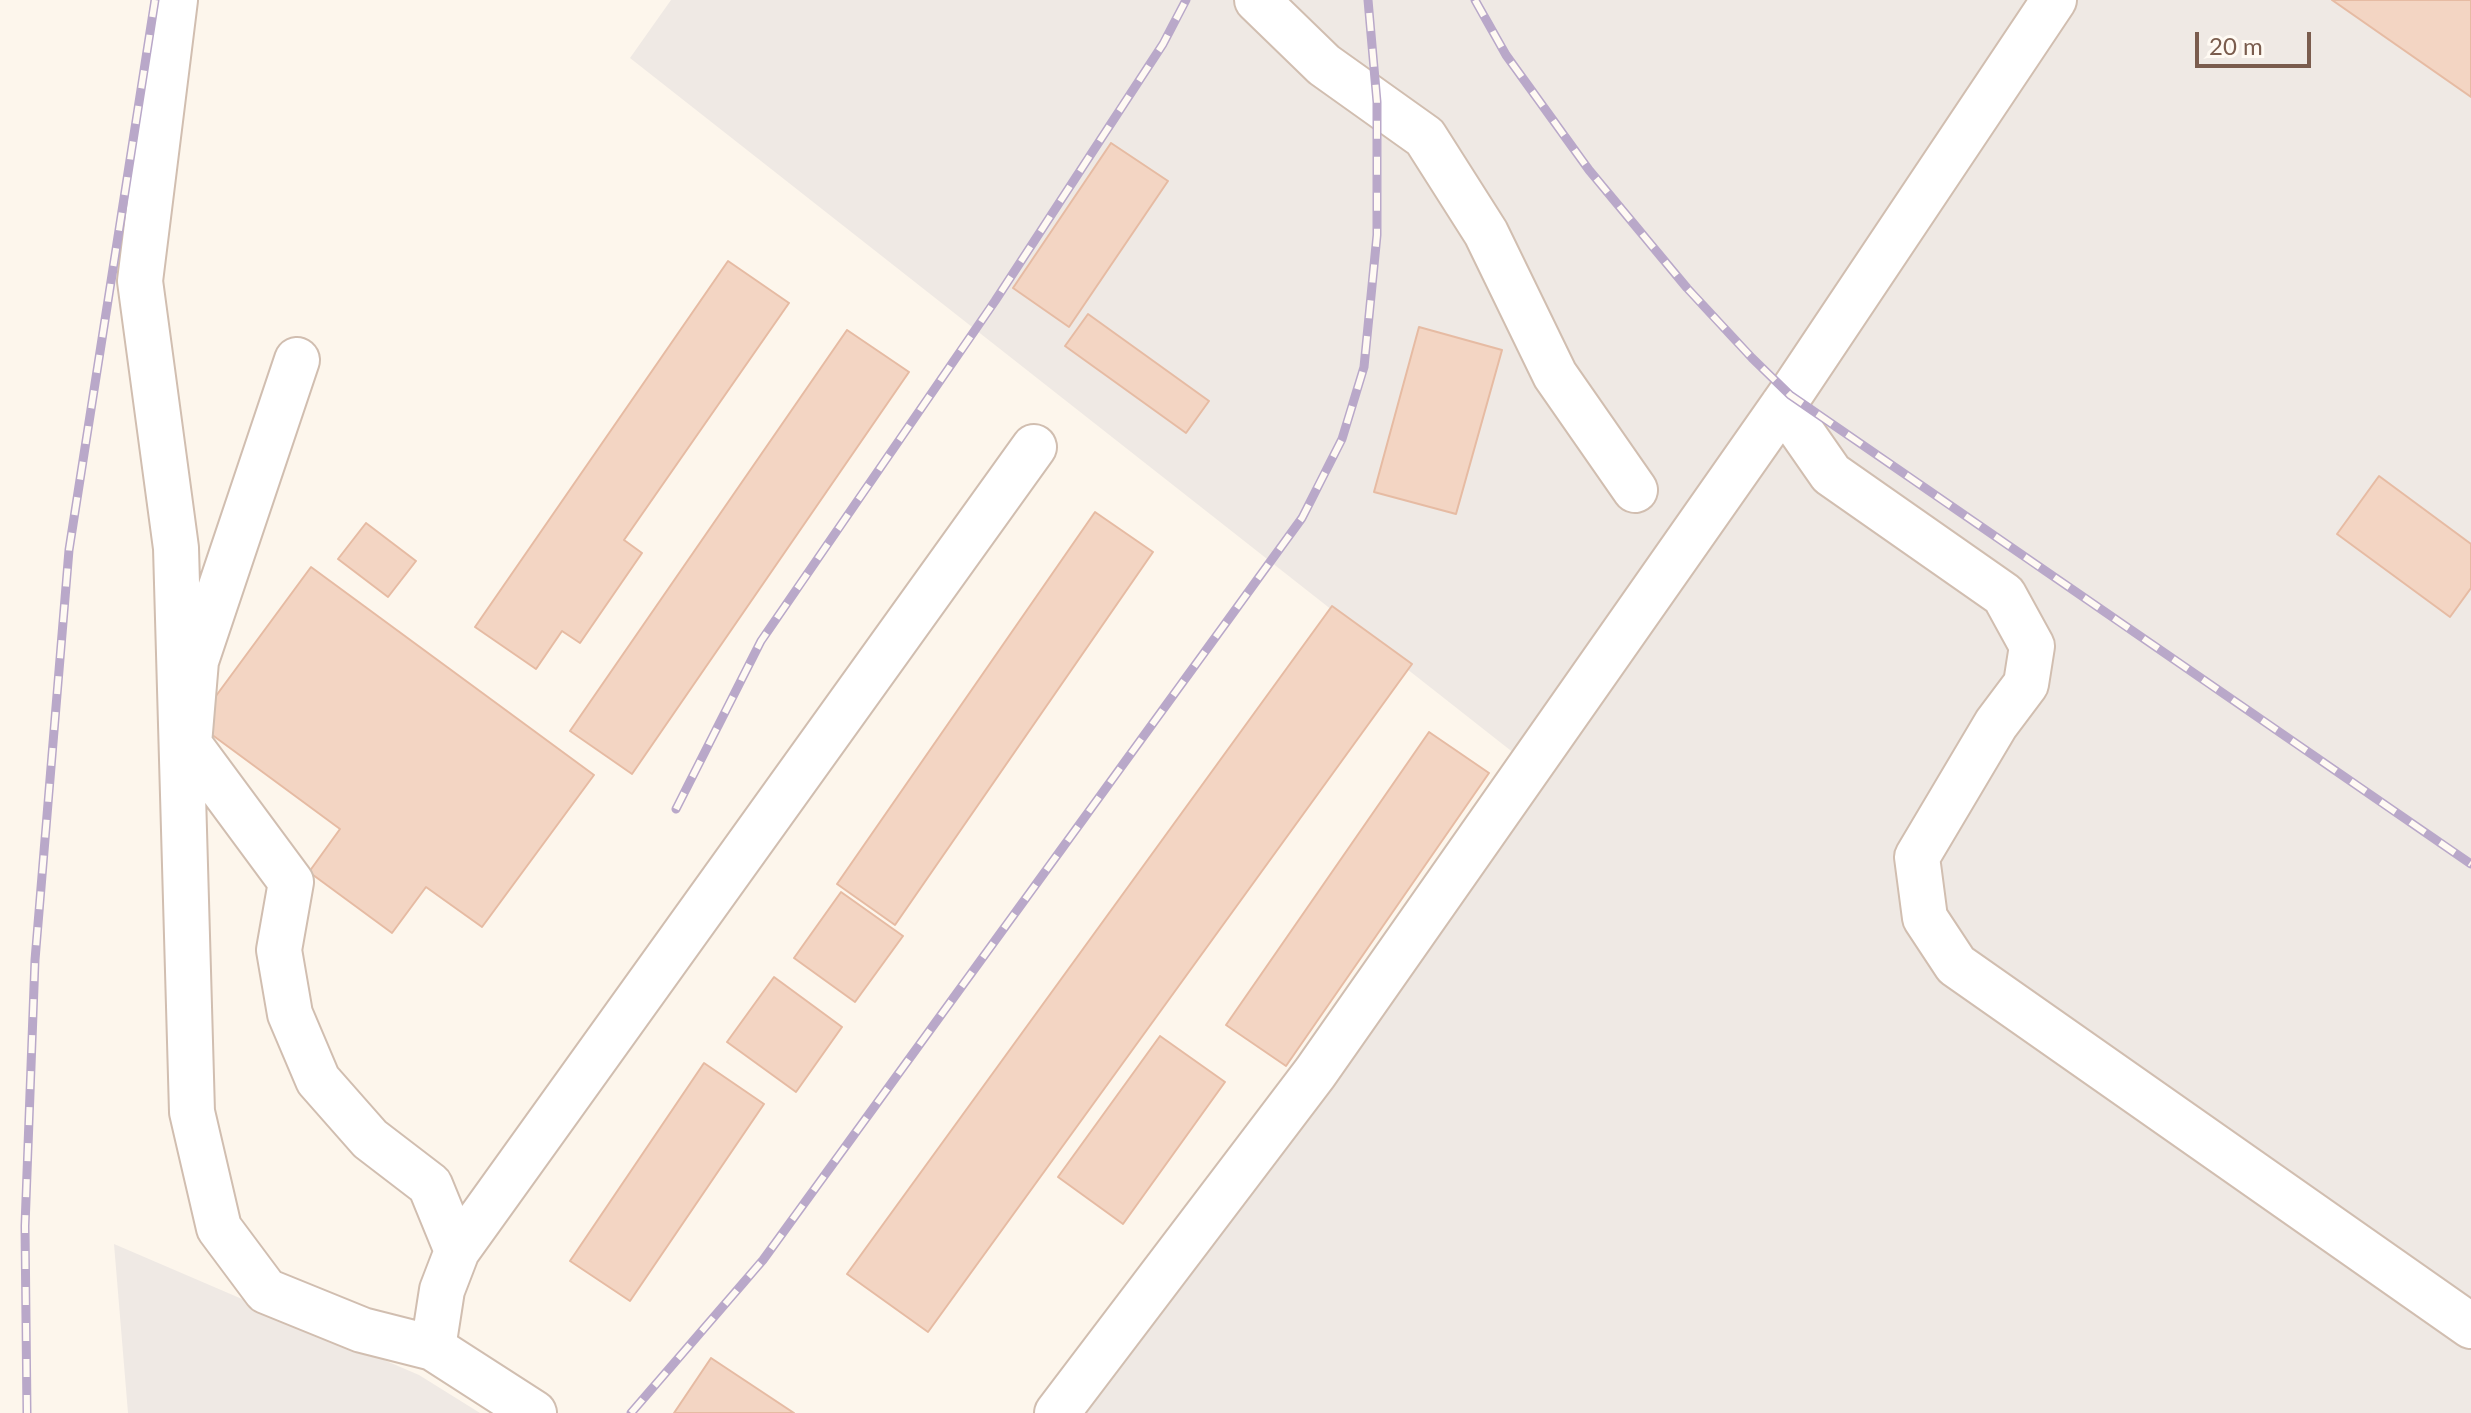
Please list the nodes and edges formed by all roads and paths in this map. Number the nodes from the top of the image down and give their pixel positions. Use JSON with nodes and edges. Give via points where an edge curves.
{"nodes":[{"id":1,"x":175,"y":0,"type":"edge"},
{"id":2,"x":1257,"y":0,"type":"edge"},
{"id":3,"x":2054,"y":0,"type":"edge"},
{"id":4,"x":297,"y":360,"type":"dead end"},
{"id":5,"x":1783,"y":405,"type":"junction"},
{"id":6,"x":1034,"y":447,"type":"dead end"},
{"id":7,"x":1635,"y":490,"type":"dead end"},
{"id":8,"x":457,"y":1251,"type":"junction"},
{"id":9,"x":2471,"y":1326,"type":"edge"},
{"id":10,"x":433,"y":1348,"type":"junction"},
{"id":11,"x":534,"y":1413,"type":"edge"},
{"id":12,"x":1057,"y":1413,"type":"edge"}],
"edges":[{"from":1,"to":10,"type":"street","via":[[140,281],[176,548],[192,1112],[219,1228],[266,1291],[362,1330]]},
{"from":2,"to":7,"type":"street","via":[[1324,65],[1425,137],[1486,233],[1555,375]]},
{"from":3,"to":5,"type":"street"},
{"from":4,"to":8,"type":"street","via":[[196,661],[189,744],[291,882],[279,950],[290,1014],[318,1080],[370,1139],[430,1185]]},
{"from":5,"to":9,"type":"street","via":[[1831,474],[2004,595],[2032,646],[2026,684],[1996,724],[1917,857],[1925,918],[1956,965]]},
{"from":5,"to":12,"type":"street","via":[[1315,1073]]},
{"from":6,"to":8,"type":"street"},
{"from":8,"to":10,"type":"street","via":[[442,1290]]},
{"from":10,"to":11,"type":"street"}]}
